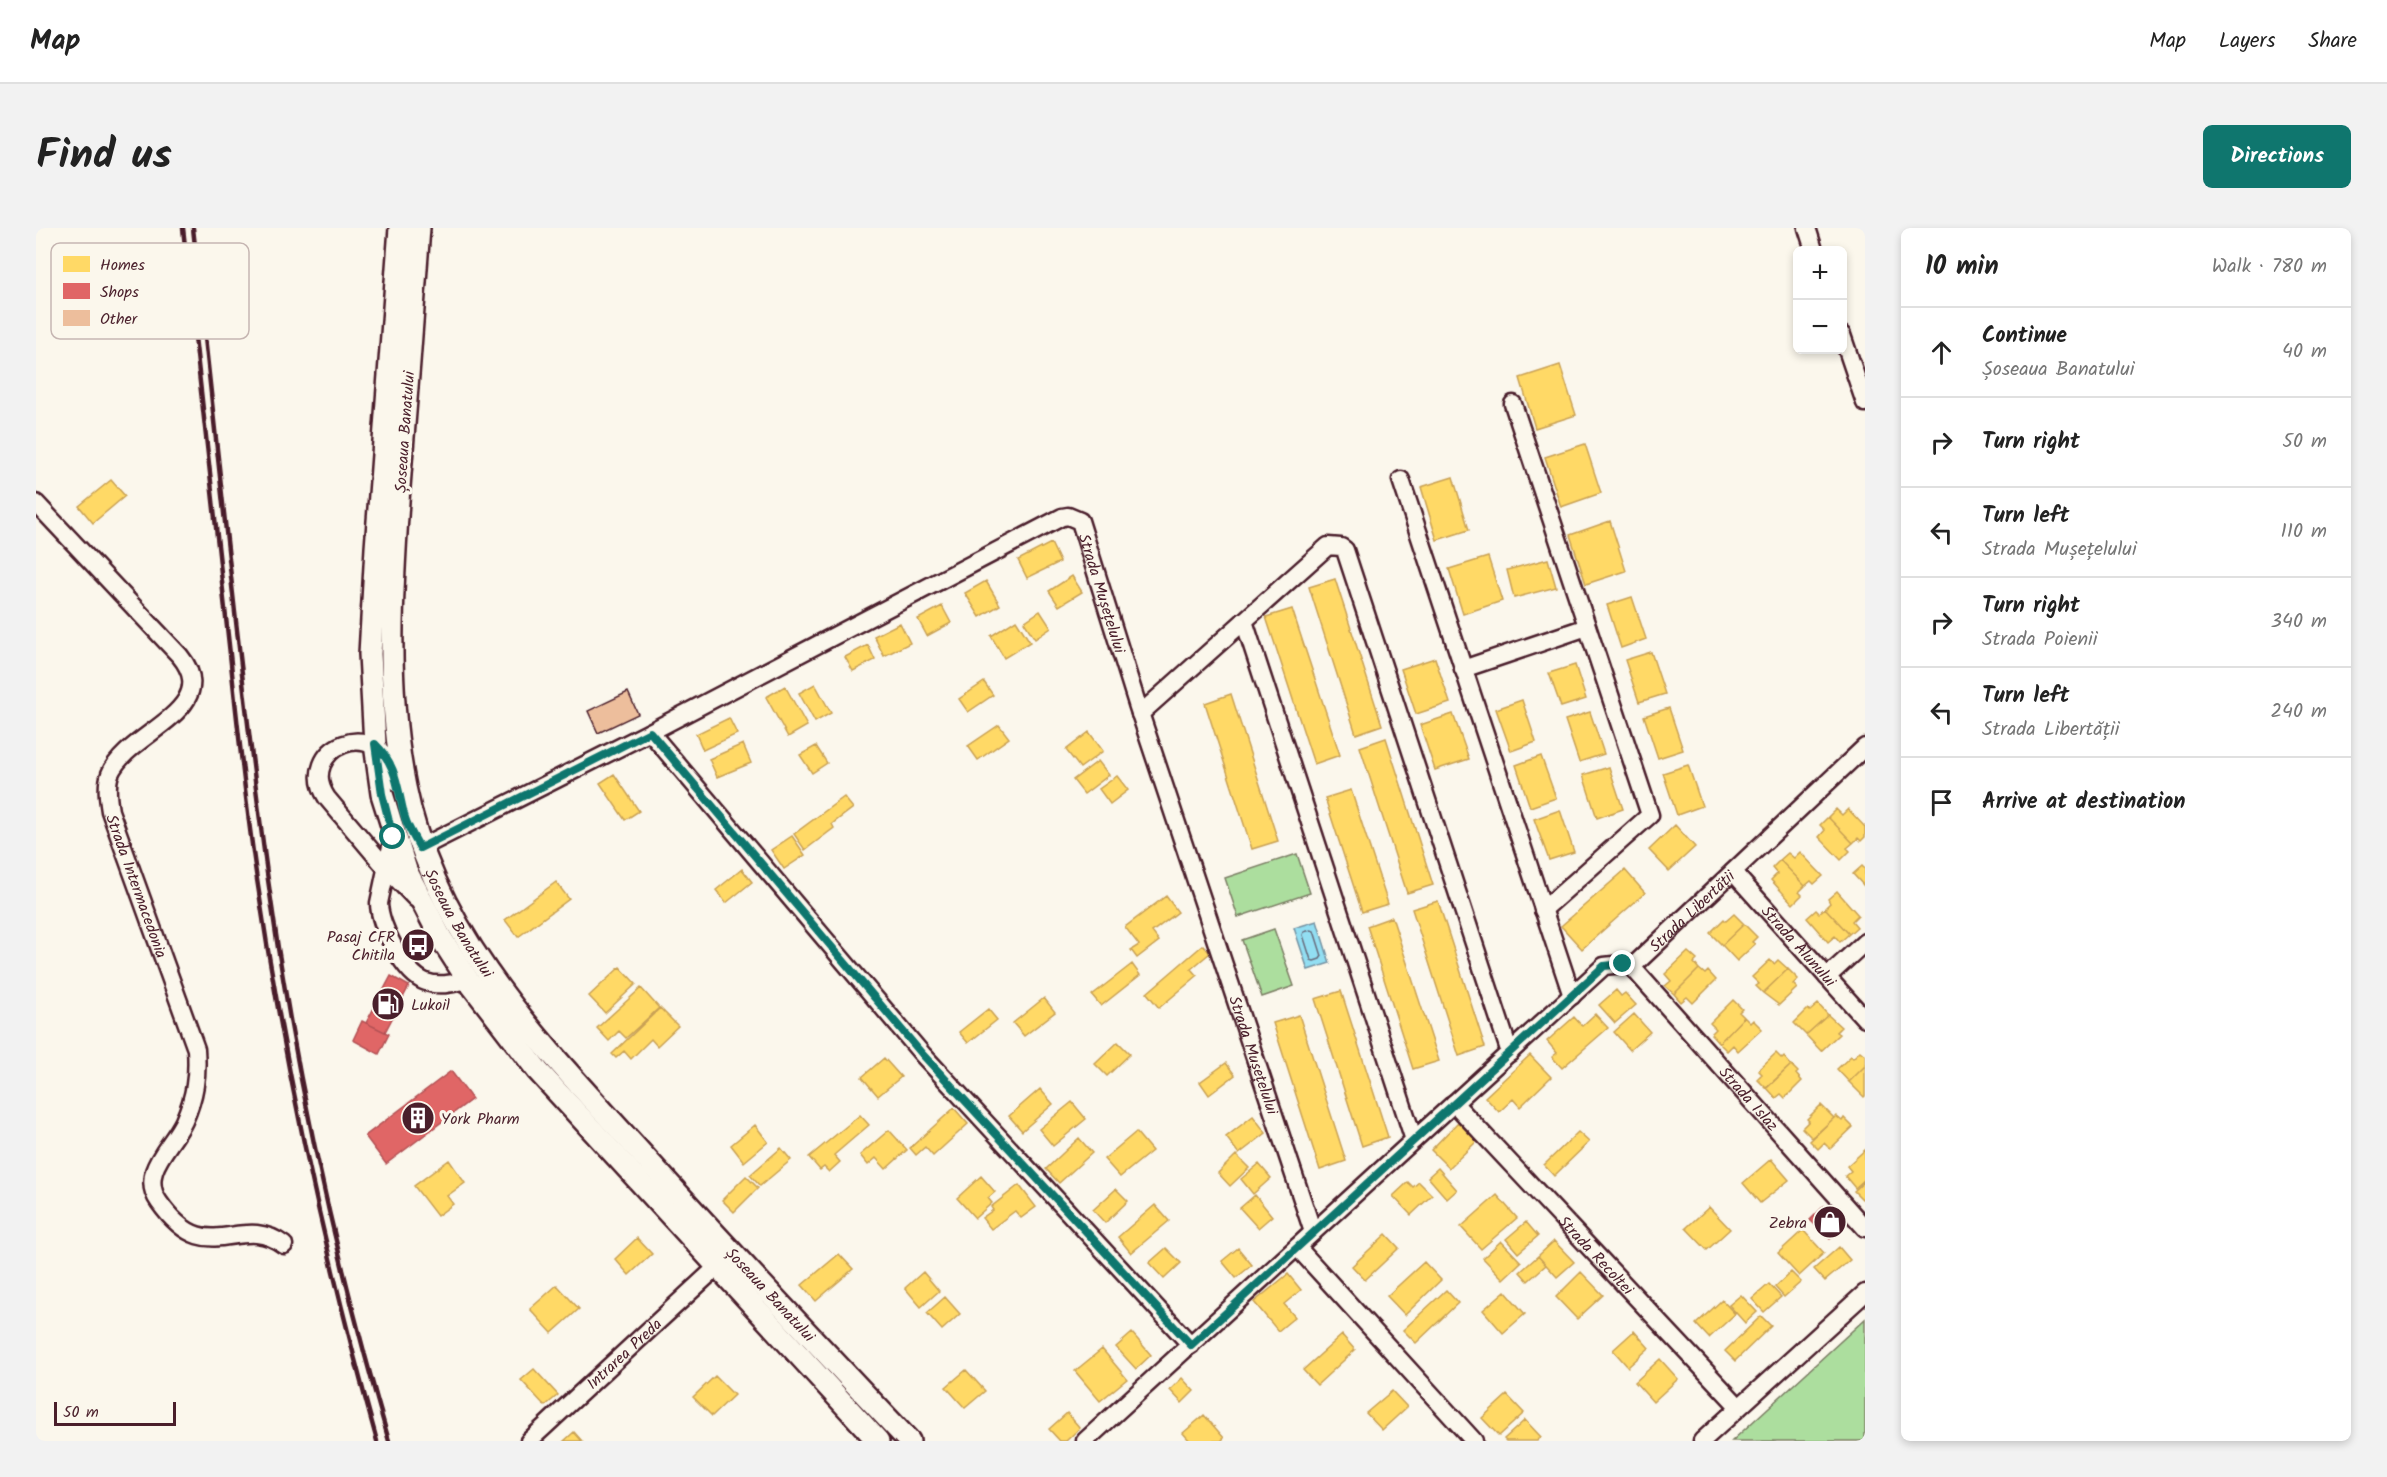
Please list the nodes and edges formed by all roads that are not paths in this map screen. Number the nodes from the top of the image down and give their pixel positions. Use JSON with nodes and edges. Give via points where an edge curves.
{"nodes":[{"id":1,"x":419,"y":228,"type":"edge"},
{"id":2,"x":1807,"y":228,"type":"edge"},
{"id":3,"x":405,"y":242,"type":"edge"},
{"id":4,"x":1813,"y":246,"type":"edge"},
{"id":5,"x":1847,"y":350,"type":"edge"},
{"id":6,"x":1865,"y":403,"type":"edge"},
{"id":7,"x":1513,"y":404,"type":"dead end"},
{"id":8,"x":1401,"y":480,"type":"dead end"},
{"id":9,"x":36,"y":503,"type":"edge"},
{"id":10,"x":1244,"y":621,"type":"junction"},
{"id":11,"x":1587,"y":627,"type":"junction"},
{"id":12,"x":1463,"y":669,"type":"junction"},
{"id":13,"x":1140,"y":714,"type":"junction"},
{"id":14,"x":650,"y":732,"type":"junction"},
{"id":15,"x":375,"y":744,"type":"junction"},
{"id":16,"x":1865,"y":747,"type":"edge"},
{"id":17,"x":393,"y":837,"type":"junction"},
{"id":18,"x":420,"y":848,"type":"junction"},
{"id":19,"x":386,"y":868,"type":"junction"},
{"id":20,"x":1733,"y":873,"type":"junction"},
{"id":21,"x":426,"y":910,"type":"junction"},
{"id":22,"x":1543,"y":910,"type":"junction"},
{"id":23,"x":1865,"y":942,"type":"edge"},
{"id":24,"x":1632,"y":968,"type":"junction"},
{"id":25,"x":1827,"y":977,"type":"junction"},
{"id":26,"x":468,"y":980,"type":"junction"},
{"id":27,"x":1572,"y":996,"type":"junction"},
{"id":28,"x":1865,"y":1019,"type":"edge"},
{"id":29,"x":1510,"y":1053,"type":"junction"},
{"id":30,"x":1454,"y":1103,"type":"junction"},
{"id":31,"x":1414,"y":1140,"type":"junction"},
{"id":32,"x":1865,"y":1228,"type":"edge"},
{"id":33,"x":1313,"y":1232,"type":"junction"},
{"id":34,"x":284,"y":1245,"type":"dead end"},
{"id":35,"x":1297,"y":1247,"type":"junction"},
{"id":36,"x":718,"y":1266,"type":"junction"},
{"id":37,"x":1865,"y":1293,"type":"edge"},
{"id":38,"x":1191,"y":1345,"type":"junction"},
{"id":39,"x":1739,"y":1407,"type":"junction"},
{"id":40,"x":529,"y":1441,"type":"edge"},
{"id":41,"x":878,"y":1441,"type":"edge"},
{"id":42,"x":909,"y":1441,"type":"edge"},
{"id":43,"x":1085,"y":1441,"type":"edge"},
{"id":44,"x":1474,"y":1441,"type":"edge"},
{"id":45,"x":1702,"y":1441,"type":"edge"}],
"edges":[{"from":1,"to":3,"type":"main road"},
{"from":2,"to":4,"type":"street"},
{"from":3,"to":15,"type":"main road","name":"Șoseaua Banatului","via":[[371,618]]},
{"from":3,"to":18,"type":"main road","name":"Șoseaua Banatului","via":[[392,656],[394,711],[403,775]]},
{"from":5,"to":6,"type":"street"},
{"from":7,"to":11,"type":"street"},
{"from":8,"to":12,"type":"street"},
{"from":9,"to":34,"type":"street","name":"Strada Intermacedonia","via":[[191,672],[190,692],[180,710],[125,753],[110,774],[108,785],[110,811],[196,1049],[198,1075],[192,1098],[183,1122],[153,1172],[154,1195],[184,1230],[197,1237],[259,1234],[272,1236]]},
{"from":10,"to":13,"type":"street"},
{"from":10,"to":29,"type":"street","via":[[1328,546],[1345,550]]},
{"from":10,"to":31,"type":"street"},
{"from":11,"to":12,"type":"street"},
{"from":11,"to":22,"type":"street","via":[[1650,815]]},
{"from":12,"to":22,"type":"street"},
{"from":13,"to":14,"type":"street","name":"Strada Mușețelului","via":[[1080,521],[1068,516]]},
{"from":13,"to":33,"type":"street","name":"Strada Mușețelului"},
{"from":14,"to":18,"type":"street","name":"Strada Mușețelului"},
{"from":14,"to":38,"type":"street","via":[[923,1055]]},
{"from":15,"to":17,"type":"main road","name":"Șoseaua Banatului"},
{"from":15,"to":18,"type":"street","via":[[394,770],[406,821]]},
{"from":15,"to":19,"type":"street","via":[[353,743],[336,749],[323,762],[319,778],[327,798]]},
{"from":16,"to":20,"type":"street","name":"Strada Libertății"},
{"from":17,"to":19,"type":"street"},
{"from":17,"to":21,"type":"main road","name":"Șoseaua Banatului"},
{"from":18,"to":42,"type":"main road","name":"Șoseaua Banatului","via":[[461,932],[524,1023]]},
{"from":19,"to":21,"type":"street"},
{"from":19,"to":26,"type":"street","via":[[379,914],[411,973],[433,984]]},
{"from":20,"to":24,"type":"street","name":"Strada Libertății"},
{"from":20,"to":25,"type":"street","name":"Strada Alunului"},
{"from":21,"to":26,"type":"main road","name":"Șoseaua Banatului"},
{"from":22,"to":27,"type":"street"},
{"from":23,"to":25,"type":"street"},
{"from":24,"to":27,"type":"street","via":[[1623,964],[1604,966]]},
{"from":24,"to":32,"type":"street","name":"Strada Islaz"},
{"from":25,"to":28,"type":"street","name":"Strada Alunului"},
{"from":26,"to":36,"type":"main road","name":"Șoseaua Banatului","via":[[538,1071]]},
{"from":27,"to":29,"type":"street"},
{"from":29,"to":30,"type":"street"},
{"from":30,"to":31,"type":"street"},
{"from":30,"to":39,"type":"street","name":"Strada Recoltei"},
{"from":31,"to":33,"type":"street"},
{"from":33,"to":35,"type":"street"},
{"from":35,"to":38,"type":"street"},
{"from":35,"to":44,"type":"street"},
{"from":36,"to":40,"type":"street","name":"Intrarea Preda"},
{"from":36,"to":41,"type":"main road","name":"Șoseaua Banatului"},
{"from":37,"to":39,"type":"street"},
{"from":38,"to":43,"type":"street"},
{"from":39,"to":45,"type":"street"}]}
